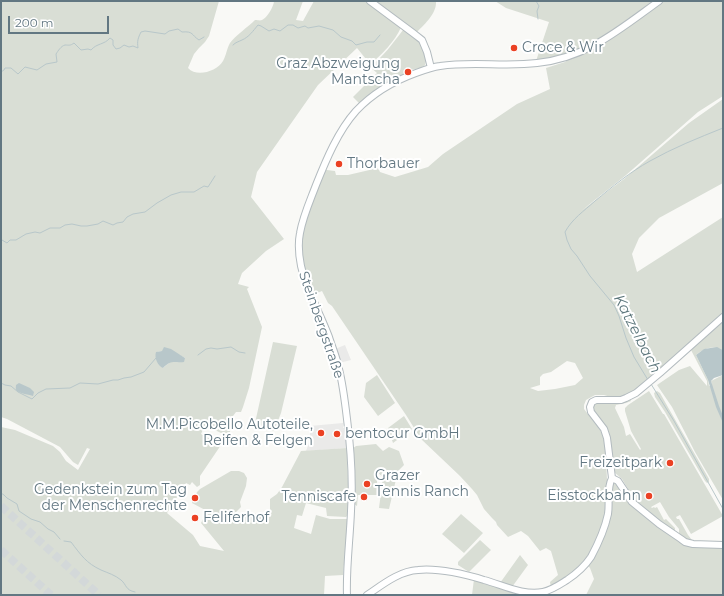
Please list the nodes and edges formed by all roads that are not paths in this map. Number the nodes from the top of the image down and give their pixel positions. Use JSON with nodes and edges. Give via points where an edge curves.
{"nodes":[{"id":1,"x":370,"y":1,"type":"edge"},
{"id":2,"x":659,"y":1,"type":"edge"},
{"id":3,"x":431,"y":68,"type":"junction"},
{"id":4,"x":723,"y":317,"type":"edge"},
{"id":5,"x":612,"y":478,"type":"junction"},
{"id":6,"x":723,"y":545,"type":"edge"},
{"id":7,"x":347,"y":595,"type":"edge"},
{"id":8,"x":366,"y":595,"type":"edge"}],
"edges":[{"from":1,"to":3,"type":"main road","via":[[422,40]]},
{"from":2,"to":3,"type":"main road","name":"Steinbergstraße","via":[[591,48],[555,60],[520,64],[455,64]]},
{"from":3,"to":7,"type":"main road","name":"Steinbergstraße","via":[[380,91],[364,103],[348,121],[320,175],[300,235],[301,265],[339,367],[348,423],[352,487]]},
{"from":4,"to":5,"type":"main road","via":[[636,393],[619,400],[592,402],[591,412],[604,429],[607,438]]},
{"from":5,"to":6,"type":"main road","via":[[618,481],[632,502],[680,539],[693,544]]},
{"from":5,"to":8,"type":"main road","via":[[608,493],[608,514],[590,557],[574,575],[550,590],[526,593],[468,575],[418,570],[399,575]]}]}
